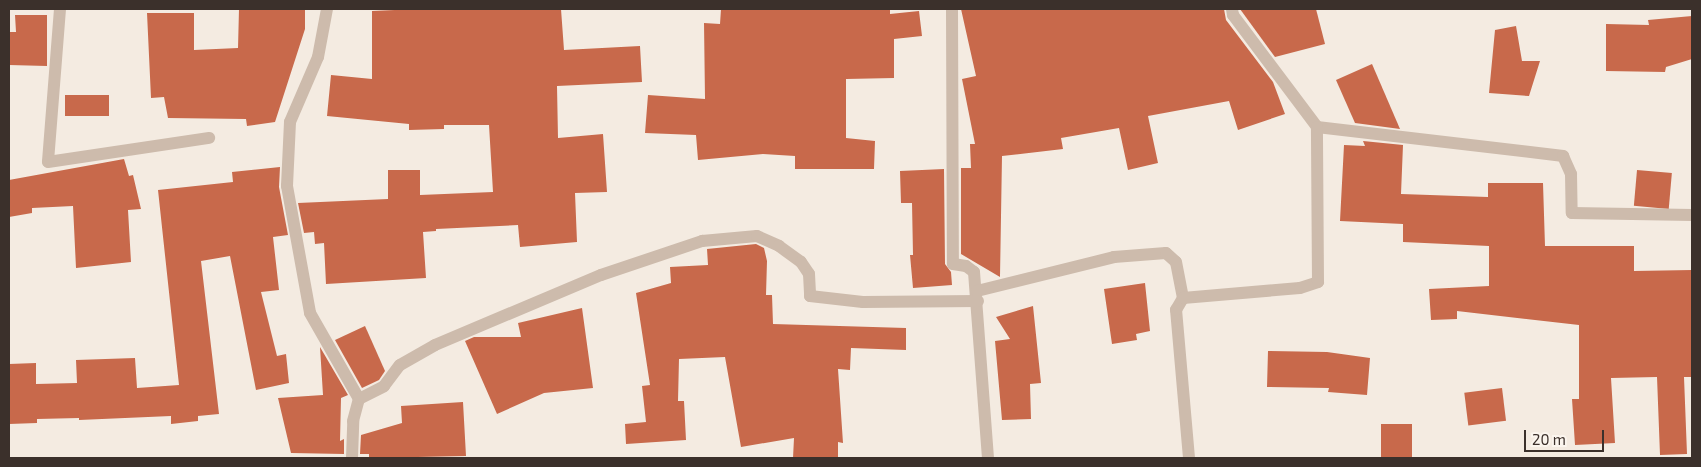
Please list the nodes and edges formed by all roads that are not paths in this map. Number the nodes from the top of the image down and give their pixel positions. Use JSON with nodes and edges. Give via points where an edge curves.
{"nodes":[{"id":1,"x":60,"y":9,"type":"edge"},
{"id":2,"x":328,"y":9,"type":"edge"},
{"id":3,"x":952,"y":9,"type":"edge"},
{"id":4,"x":1232,"y":9,"type":"edge"},
{"id":5,"x":1317,"y":127,"type":"junction"},
{"id":6,"x":209,"y":138,"type":"dead end"},
{"id":7,"x":1692,"y":215,"type":"edge"},
{"id":8,"x":977,"y":296,"type":"junction"},
{"id":9,"x":1183,"y":298,"type":"junction"},
{"id":10,"x":359,"y":400,"type":"junction"},
{"id":11,"x":352,"y":458,"type":"edge"},
{"id":12,"x":988,"y":458,"type":"edge"},
{"id":13,"x":1189,"y":458,"type":"edge"}],
"edges":[{"from":1,"to":6,"type":"street","via":[[48,162]]},
{"from":2,"to":10,"type":"street","via":[[318,57],[290,122],[287,186],[310,313]]},
{"from":3,"to":8,"type":"street","via":[[953,264],[966,266],[974,272]]},
{"from":4,"to":5,"type":"street","via":[[1233,15]]},
{"from":5,"to":7,"type":"street","via":[[1563,156],[1572,174],[1572,213]]},
{"from":5,"to":9,"type":"street","via":[[1318,282],[1300,288]]},
{"from":8,"to":9,"type":"street","via":[[1114,258],[1166,254],[1176,262]]},
{"from":8,"to":10,"type":"street","via":[[863,302],[810,296],[809,274],[801,262],[779,246],[757,236],[702,241],[601,275],[435,345],[400,365],[384,386]]},
{"from":8,"to":12,"type":"street"},
{"from":9,"to":13,"type":"street","via":[[1176,310]]},
{"from":10,"to":11,"type":"street","via":[[353,421]]}]}
